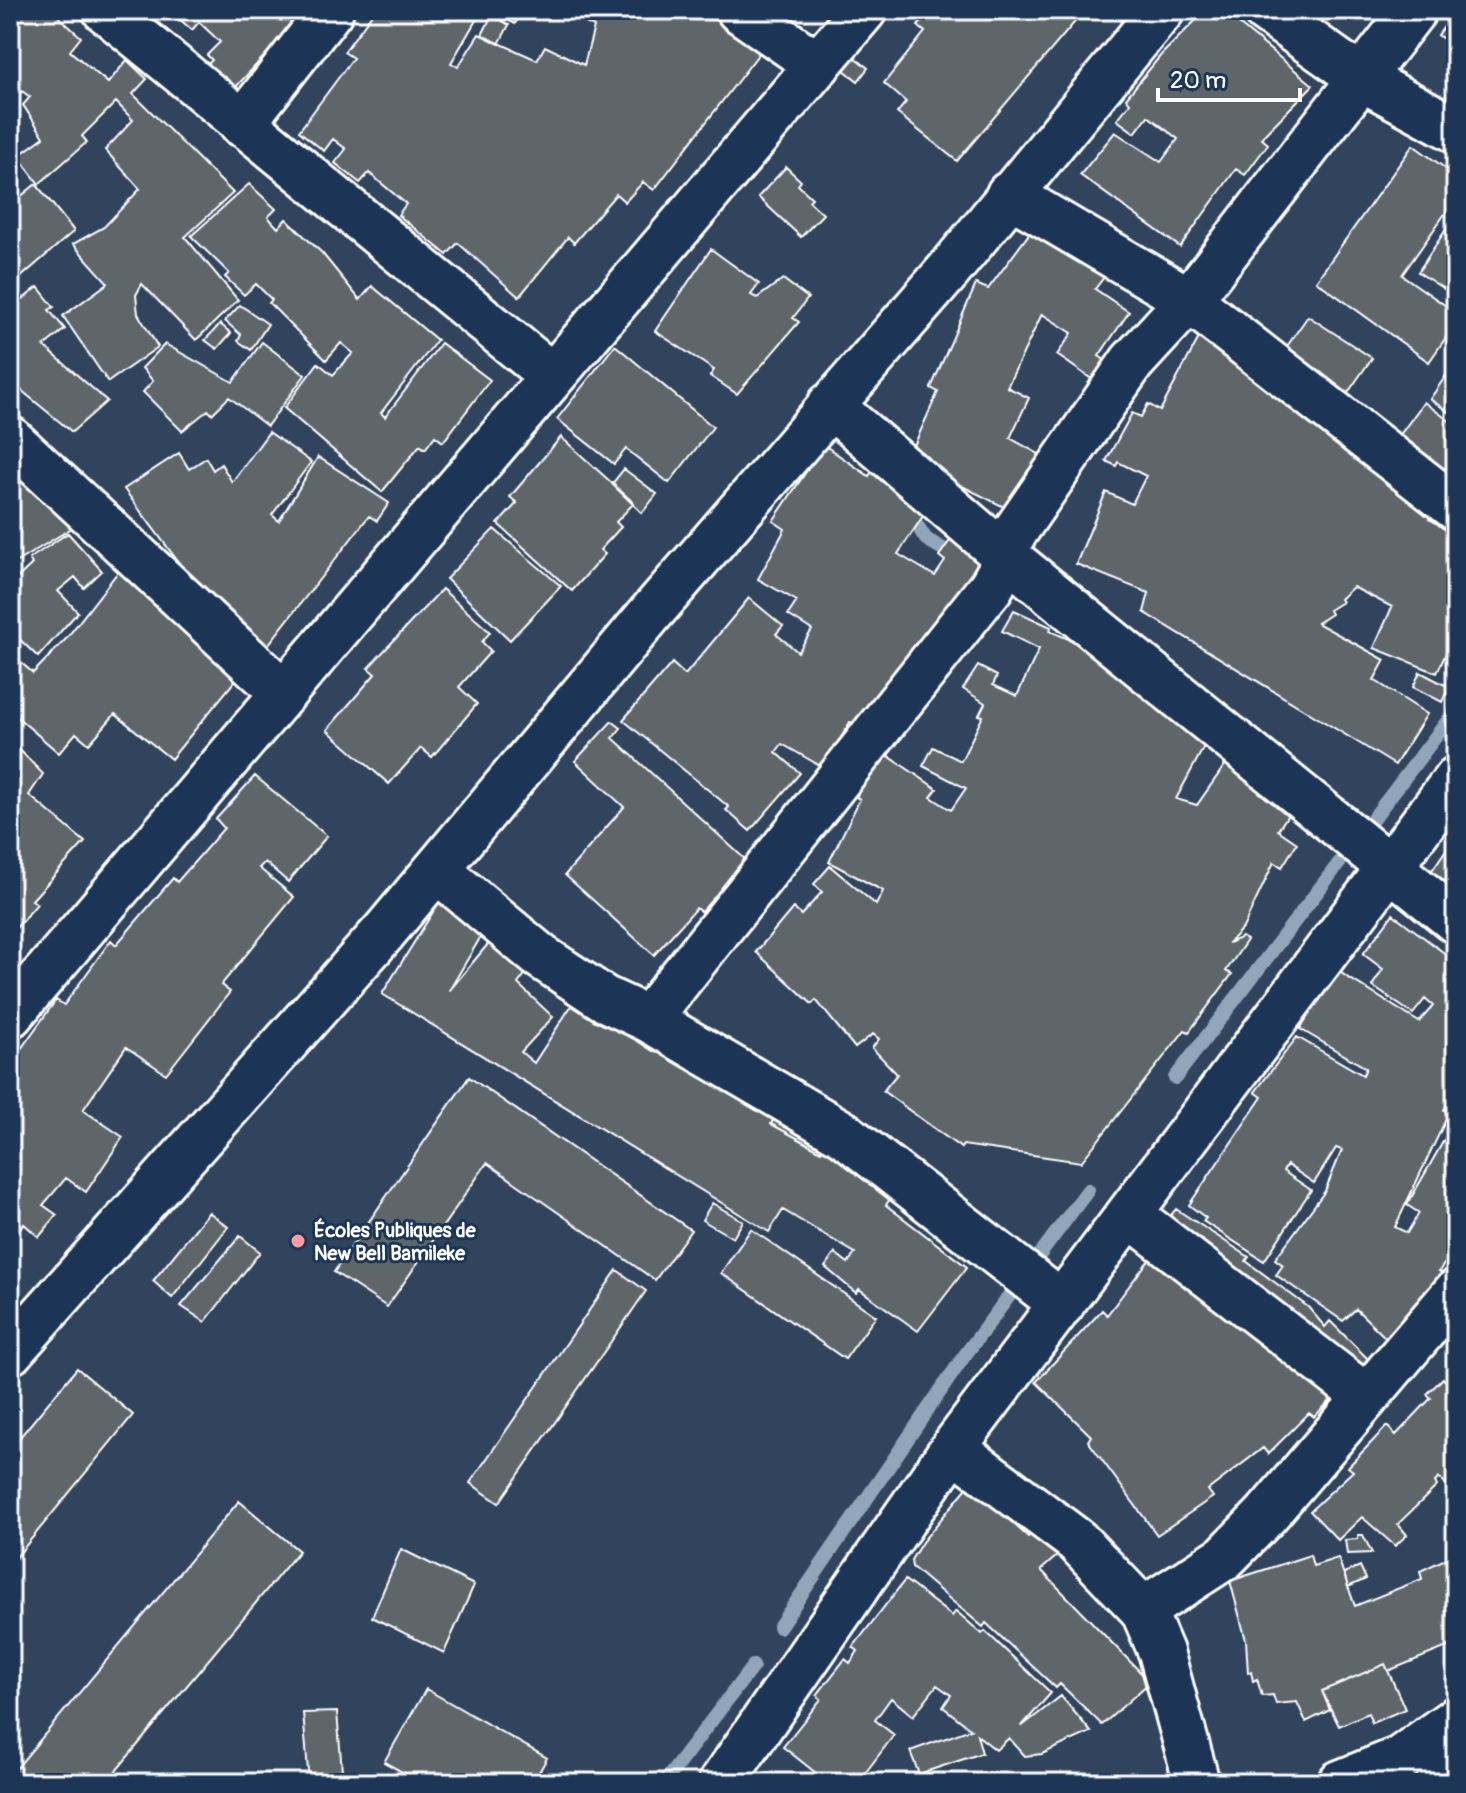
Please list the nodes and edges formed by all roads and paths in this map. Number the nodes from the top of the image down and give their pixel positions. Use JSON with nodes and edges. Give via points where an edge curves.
{"nodes":[{"id":1,"x":105,"y":10,"type":"edge"},
{"id":2,"x":331,"y":10,"type":"edge"},
{"id":3,"x":739,"y":10,"type":"edge"},
{"id":4,"x":864,"y":10,"type":"edge"},
{"id":5,"x":1162,"y":10,"type":"edge"},
{"id":6,"x":1265,"y":10,"type":"edge"},
{"id":7,"x":1414,"y":10,"type":"edge"},
{"id":8,"x":818,"y":65,"type":"junction"},
{"id":9,"x":1361,"y":78,"type":"junction"},
{"id":10,"x":242,"y":124,"type":"junction"},
{"id":11,"x":1456,"y":130,"type":"edge"},
{"id":12,"x":1009,"y":194,"type":"junction"},
{"id":13,"x":1189,"y":300,"type":"junction"},
{"id":14,"x":551,"y":375,"type":"junction"},
{"id":15,"x":830,"y":405,"type":"junction"},
{"id":16,"x":10,"y":439,"type":"edge"},
{"id":17,"x":1456,"y":508,"type":"edge"},
{"id":18,"x":1001,"y":552,"type":"junction"},
{"id":19,"x":284,"y":693,"type":"junction"},
{"id":20,"x":1456,"y":779,"type":"edge"},
{"id":21,"x":1387,"y":868,"type":"junction"},
{"id":22,"x":437,"y":870,"type":"junction"},
{"id":23,"x":1456,"y":921,"type":"edge"},
{"id":24,"x":11,"y":1011,"type":"edge"},
{"id":25,"x":648,"y":1019,"type":"junction"},
{"id":26,"x":1129,"y":1214,"type":"junction"},
{"id":27,"x":1456,"y":1292,"type":"edge"},
{"id":28,"x":1062,"y":1304,"type":"junction"},
{"id":29,"x":10,"y":1352,"type":"edge"},
{"id":30,"x":1365,"y":1396,"type":"junction"},
{"id":31,"x":953,"y":1448,"type":"junction"},
{"id":32,"x":1143,"y":1610,"type":"junction"},
{"id":33,"x":1456,"y":1719,"type":"edge"},
{"id":34,"x":1456,"y":1771,"type":"edge"},
{"id":35,"x":721,"y":1783,"type":"edge"},
{"id":36,"x":1197,"y":1783,"type":"edge"},
{"id":37,"x":1340,"y":1783,"type":"edge"},
{"id":38,"x":1439,"y":1783,"type":"edge"}],
"edges":[{"from":1,"to":10,"type":"street"},
{"from":2,"to":10,"type":"street"},
{"from":3,"to":8,"type":"street"},
{"from":4,"to":8,"type":"street"},
{"from":5,"to":12,"type":"street"},
{"from":6,"to":9,"type":"street"},
{"from":7,"to":9,"type":"street"},
{"from":8,"to":14,"type":"street"},
{"from":9,"to":11,"type":"street"},
{"from":9,"to":13,"type":"street"},
{"from":10,"to":14,"type":"street"},
{"from":12,"to":13,"type":"street"},
{"from":12,"to":15,"type":"street"},
{"from":13,"to":17,"type":"street"},
{"from":13,"to":18,"type":"street","via":[[1132,362]]},
{"from":14,"to":19,"type":"street"},
{"from":15,"to":18,"type":"street"},
{"from":15,"to":22,"type":"street"},
{"from":16,"to":19,"type":"street"},
{"from":18,"to":21,"type":"street"},
{"from":18,"to":25,"type":"street","via":[[1004,564],[991,587]]},
{"from":19,"to":24,"type":"street"},
{"from":20,"to":21,"type":"street"},
{"from":21,"to":23,"type":"street"},
{"from":21,"to":26,"type":"street"},
{"from":22,"to":25,"type":"street","via":[[540,956],[605,999]]},
{"from":22,"to":29,"type":"street"},
{"from":25,"to":28,"type":"street","via":[[844,1134]]},
{"from":26,"to":28,"type":"street"},
{"from":26,"to":30,"type":"street"},
{"from":27,"to":30,"type":"street"},
{"from":28,"to":31,"type":"street"},
{"from":30,"to":32,"type":"street","via":[[1225,1557]]},
{"from":31,"to":32,"type":"street","via":[[1077,1541]]},
{"from":31,"to":35,"type":"street"},
{"from":32,"to":36,"type":"street","via":[[1161,1652]]},
{"from":33,"to":37,"type":"street","via":[[1400,1759]]},
{"from":34,"to":38,"type":"street"}]}
